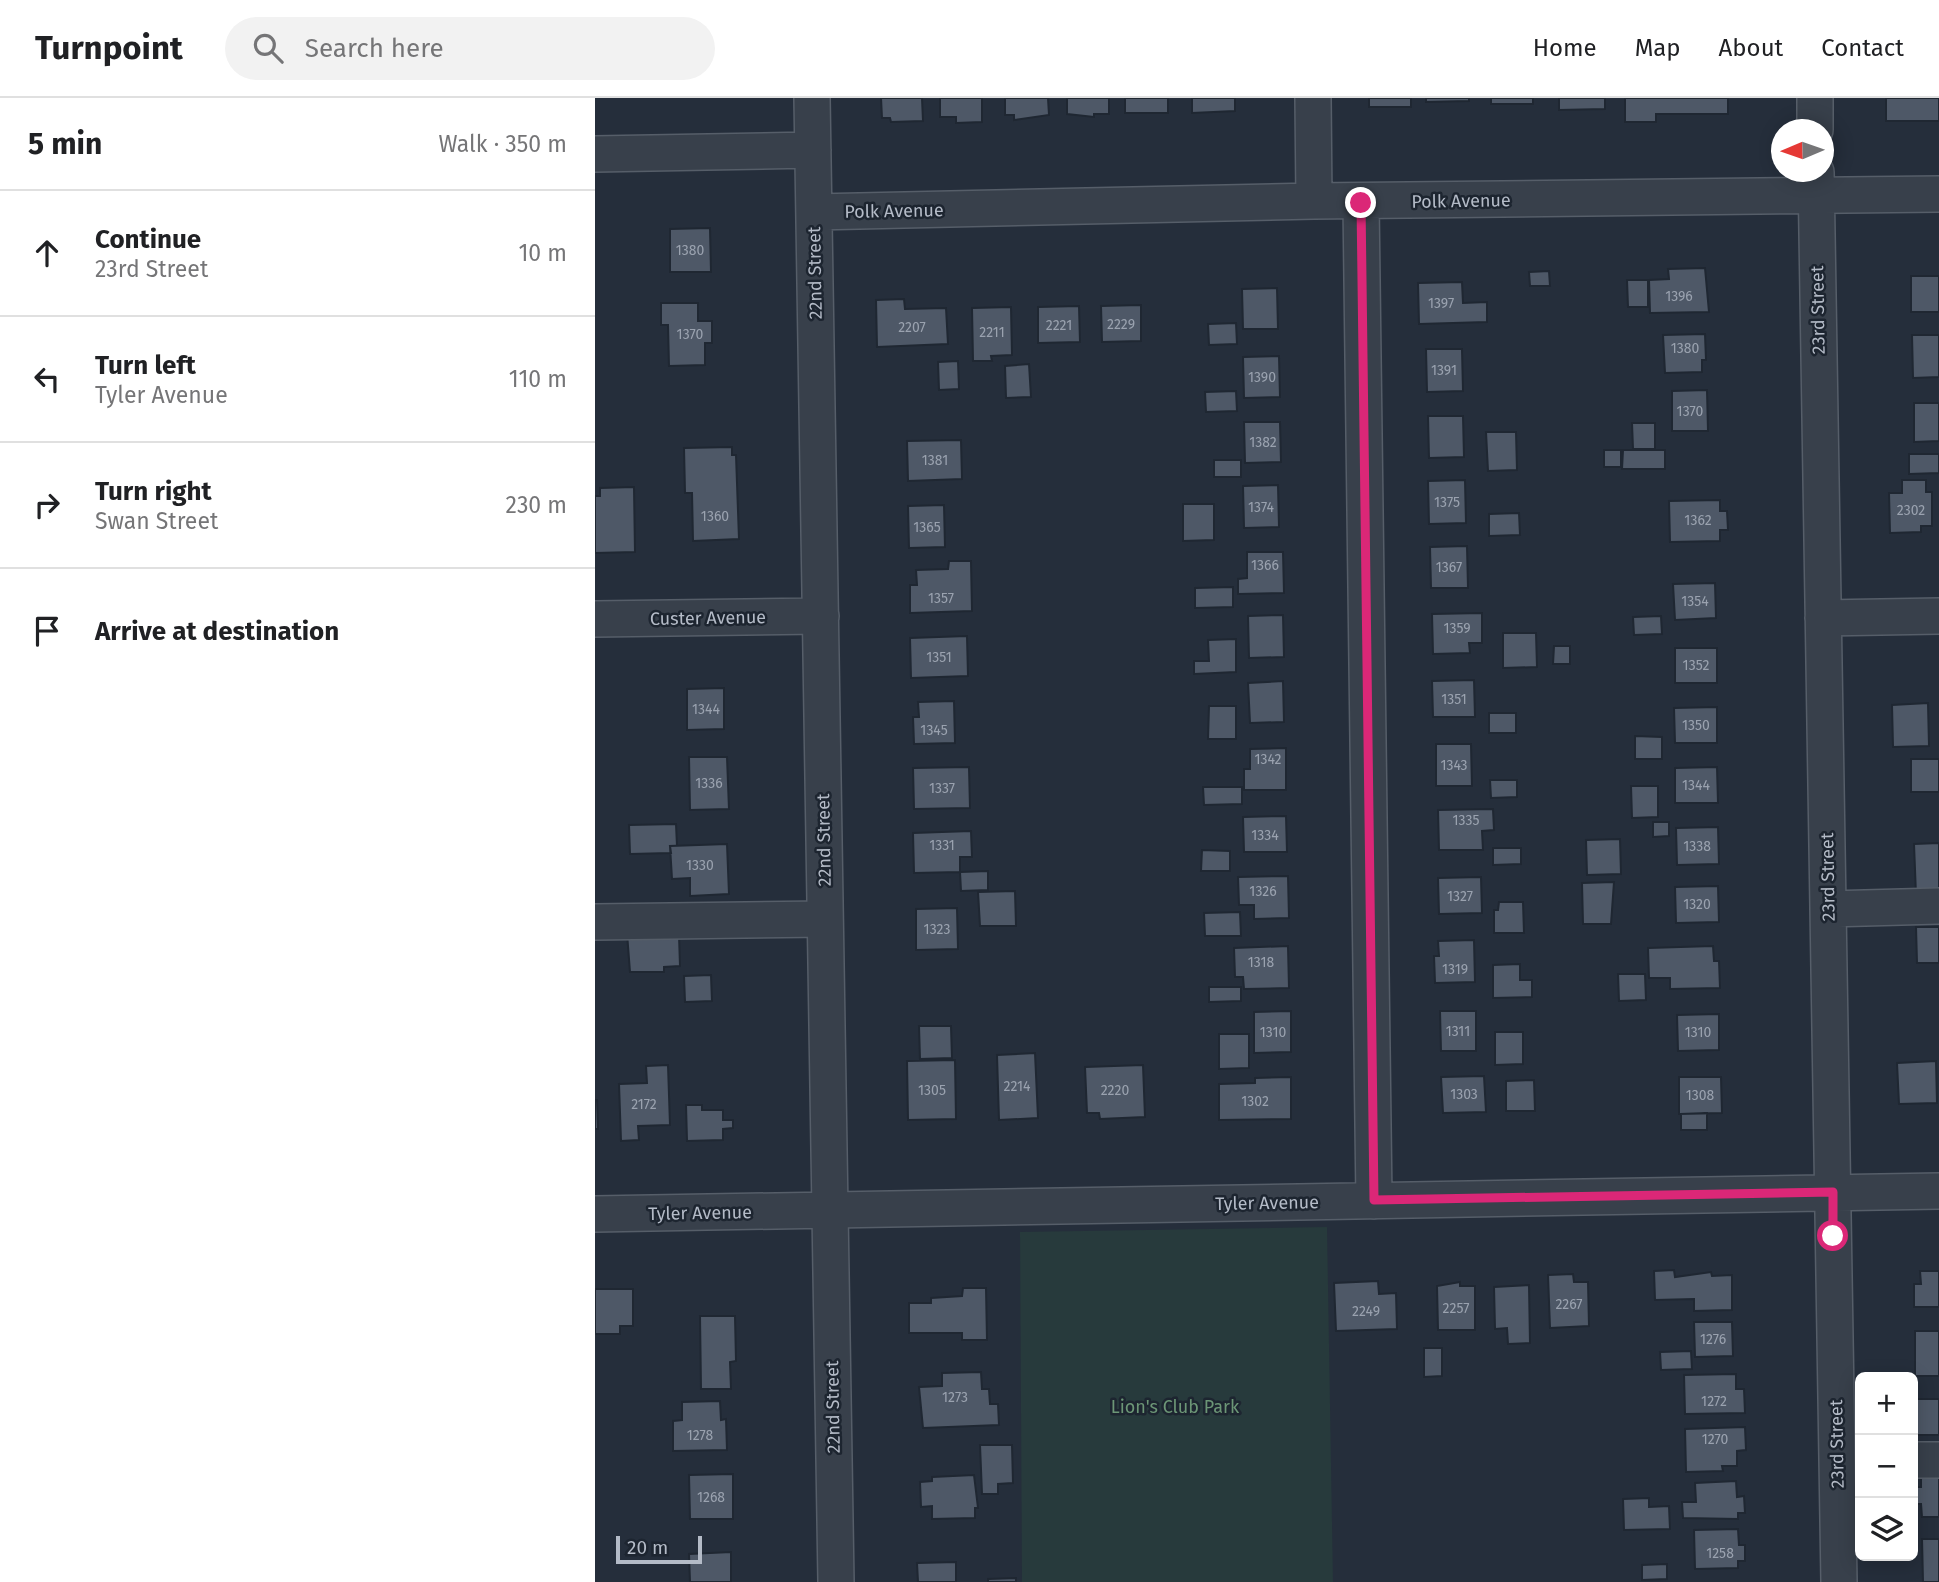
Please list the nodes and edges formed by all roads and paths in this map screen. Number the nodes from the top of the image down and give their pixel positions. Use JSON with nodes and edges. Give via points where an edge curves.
{"nodes":[{"id":1,"x":812,"y":98,"type":"edge"},
{"id":2,"x":1313,"y":98,"type":"edge"},
{"id":3,"x":1815,"y":98,"type":"edge"},
{"id":4,"x":1815,"y":119,"type":"edge"},
{"id":5,"x":813,"y":150,"type":"junction"},
{"id":6,"x":595,"y":154,"type":"edge"},
{"id":7,"x":1816,"y":184,"type":"edge"},
{"id":8,"x":1939,"y":194,"type":"edge"},
{"id":9,"x":1314,"y":201,"type":"junction"},
{"id":10,"x":1361,"y":203,"type":"junction"},
{"id":11,"x":814,"y":212,"type":"junction"},
{"id":12,"x":821,"y":616,"type":"junction"},
{"id":13,"x":1939,"y":616,"type":"edge"},
{"id":14,"x":1823,"y":618,"type":"junction"},
{"id":15,"x":595,"y":619,"type":"edge"},
{"id":16,"x":1939,"y":906,"type":"edge"},
{"id":17,"x":1828,"y":909,"type":"junction"},
{"id":18,"x":825,"y":919,"type":"junction"},
{"id":19,"x":595,"y":922,"type":"edge"},
{"id":20,"x":1939,"y":1191,"type":"edge"},
{"id":21,"x":1833,"y":1192,"type":"junction"},
{"id":22,"x":1374,"y":1200,"type":"junction"},
{"id":23,"x":830,"y":1210,"type":"junction"},
{"id":24,"x":595,"y":1214,"type":"edge"},
{"id":25,"x":1918,"y":1460,"type":"edge"},
{"id":26,"x":1939,"y":1460,"type":"edge"},
{"id":27,"x":1849,"y":1462,"type":"edge"},
{"id":28,"x":836,"y":1582,"type":"edge"},
{"id":29,"x":1839,"y":1582,"type":"edge"}],
"edges":[{"from":1,"to":5,"type":"street","name":"22nd Street"},
{"from":2,"to":9,"type":"street"},
{"from":3,"to":4,"type":"street"},
{"from":5,"to":6,"type":"street"},
{"from":5,"to":11,"type":"street","name":"22nd Street"},
{"from":7,"to":8,"type":"street","name":"Polk Avenue"},
{"from":7,"to":10,"type":"street","name":"Polk Avenue"},
{"from":7,"to":14,"type":"street","name":"23rd Street"},
{"from":9,"to":10,"type":"street","name":"Polk Avenue"},
{"from":9,"to":11,"type":"street","name":"Polk Avenue"},
{"from":10,"to":22,"type":"street"},
{"from":11,"to":12,"type":"street","name":"22nd Street"},
{"from":12,"to":15,"type":"street","name":"Custer Avenue"},
{"from":12,"to":18,"type":"street","name":"22nd Street"},
{"from":13,"to":14,"type":"street"},
{"from":14,"to":17,"type":"street","name":"23rd Street"},
{"from":16,"to":17,"type":"street"},
{"from":17,"to":21,"type":"street","name":"23rd Street"},
{"from":18,"to":19,"type":"street"},
{"from":18,"to":23,"type":"street","name":"22nd Street"},
{"from":20,"to":21,"type":"street","name":"Tyler Avenue"},
{"from":21,"to":22,"type":"street","name":"Tyler Avenue"},
{"from":21,"to":27,"type":"street","name":"23rd Street"},
{"from":22,"to":23,"type":"street","name":"Tyler Avenue"},
{"from":23,"to":24,"type":"street","name":"Tyler Avenue"},
{"from":23,"to":28,"type":"street","name":"22nd Street"},
{"from":25,"to":26,"type":"street"},
{"from":27,"to":29,"type":"street","name":"23rd Street"}]}
